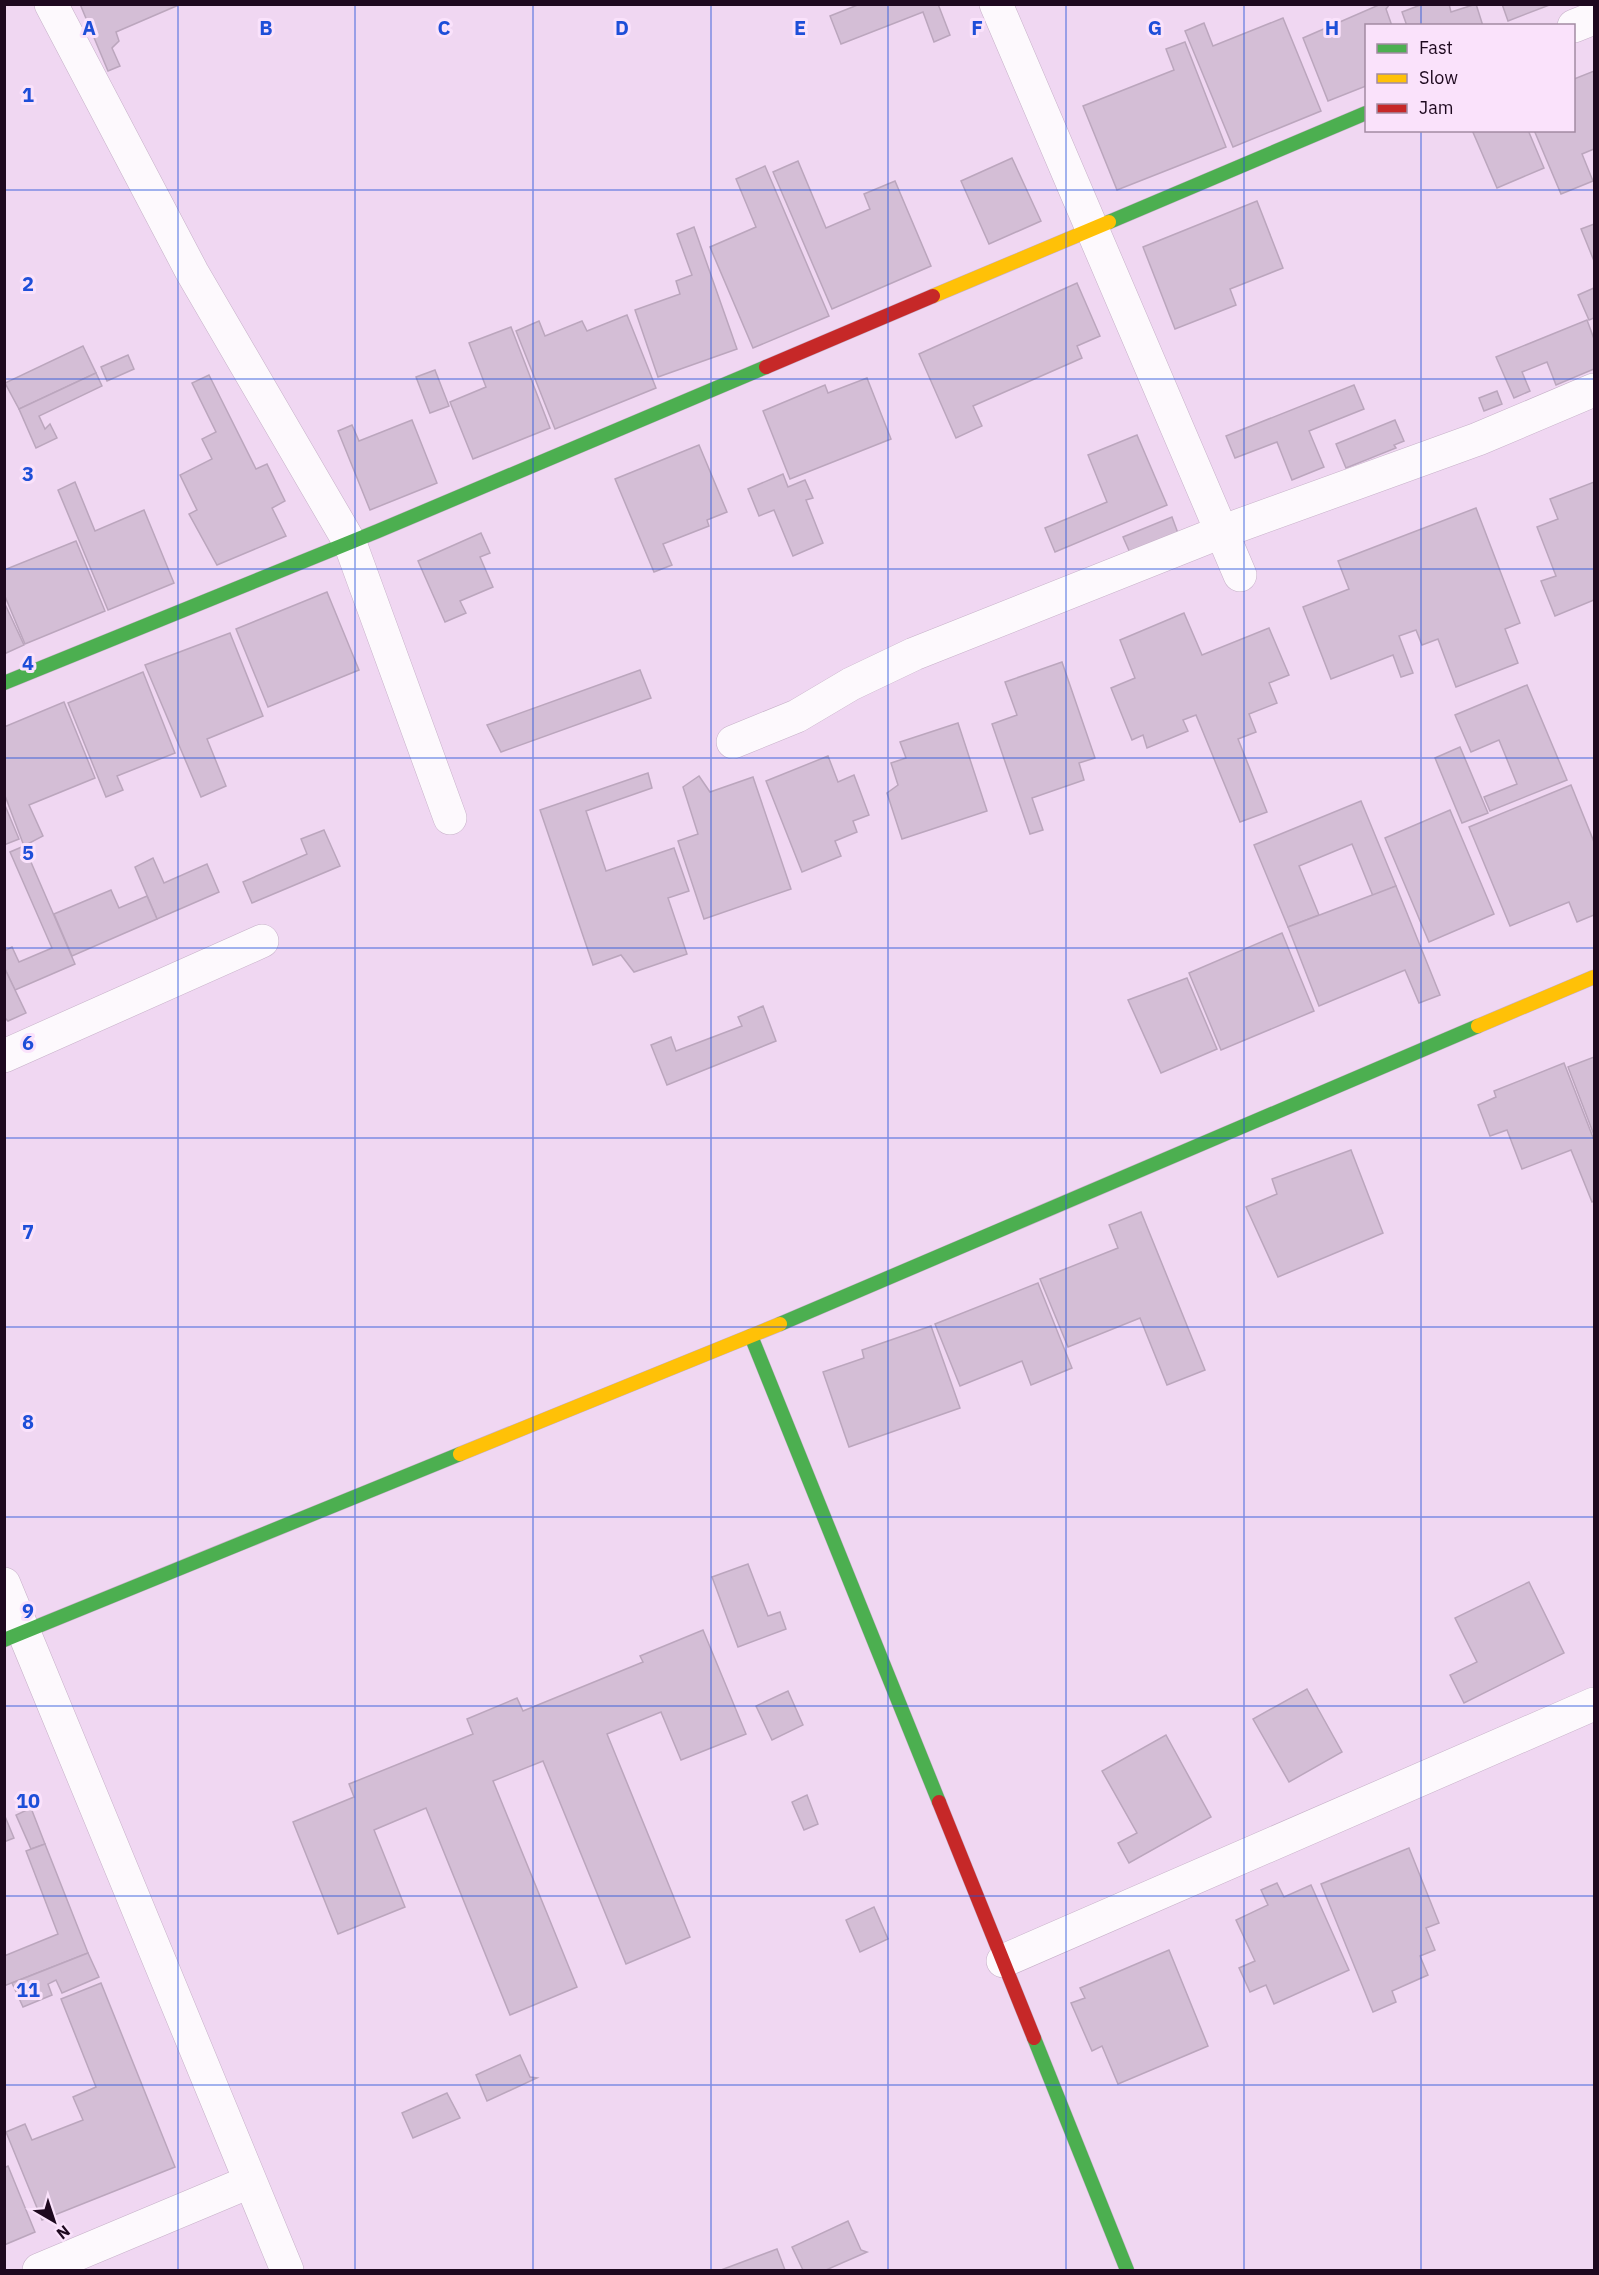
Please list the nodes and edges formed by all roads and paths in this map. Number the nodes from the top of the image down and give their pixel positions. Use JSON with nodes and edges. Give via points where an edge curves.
{"nodes":[{"id":1,"x":51,"y":4,"type":"edge"},
{"id":2,"x":996,"y":4,"type":"edge"},
{"id":3,"x":1594,"y":18,"type":"edge"},
{"id":4,"x":1575,"y":26,"type":"edge"},
{"id":5,"x":1365,"y":113,"type":"edge"},
{"id":6,"x":1090,"y":228,"type":"junction"},
{"id":7,"x":1594,"y":390,"type":"edge"},
{"id":8,"x":1221,"y":532,"type":"junction"},
{"id":9,"x":350,"y":543,"type":"junction"},
{"id":10,"x":1240,"y":575,"type":"dead end"},
{"id":11,"x":4,"y":683,"type":"edge"},
{"id":12,"x":733,"y":742,"type":"dead end"},
{"id":13,"x":450,"y":818,"type":"dead end"},
{"id":14,"x":262,"y":941,"type":"dead end"},
{"id":15,"x":1594,"y":977,"type":"edge"},
{"id":16,"x":4,"y":1056,"type":"edge"},
{"id":17,"x":751,"y":1336,"type":"junction"},
{"id":18,"x":4,"y":1584,"type":"edge"},
{"id":19,"x":15,"y":1635,"type":"edge"},
{"id":20,"x":1594,"y":1704,"type":"edge"},
{"id":21,"x":1003,"y":1961,"type":"junction"},
{"id":22,"x":249,"y":2182,"type":"junction"},
{"id":23,"x":39,"y":2271,"type":"edge"},
{"id":24,"x":287,"y":2271,"type":"edge"},
{"id":25,"x":1127,"y":2271,"type":"edge"}],
"edges":[{"from":1,"to":9,"type":"street","via":[[192,272]]},
{"from":2,"to":6,"type":"street"},
{"from":3,"to":4,"type":"street"},
{"from":5,"to":6,"type":"street"},
{"from":6,"to":8,"type":"street"},
{"from":6,"to":9,"type":"street"},
{"from":7,"to":8,"type":"street","via":[[1478,439]]},
{"from":8,"to":10,"type":"street"},
{"from":8,"to":12,"type":"street","via":[[914,654],[797,716]]},
{"from":9,"to":11,"type":"street"},
{"from":9,"to":13,"type":"street"},
{"from":14,"to":16,"type":"street"},
{"from":15,"to":17,"type":"street"},
{"from":17,"to":19,"type":"street"},
{"from":17,"to":21,"type":"street"},
{"from":18,"to":19,"type":"street"},
{"from":19,"to":22,"type":"street"},
{"from":20,"to":21,"type":"street"},
{"from":21,"to":25,"type":"street"},
{"from":22,"to":23,"type":"street"},
{"from":22,"to":24,"type":"street"}]}
